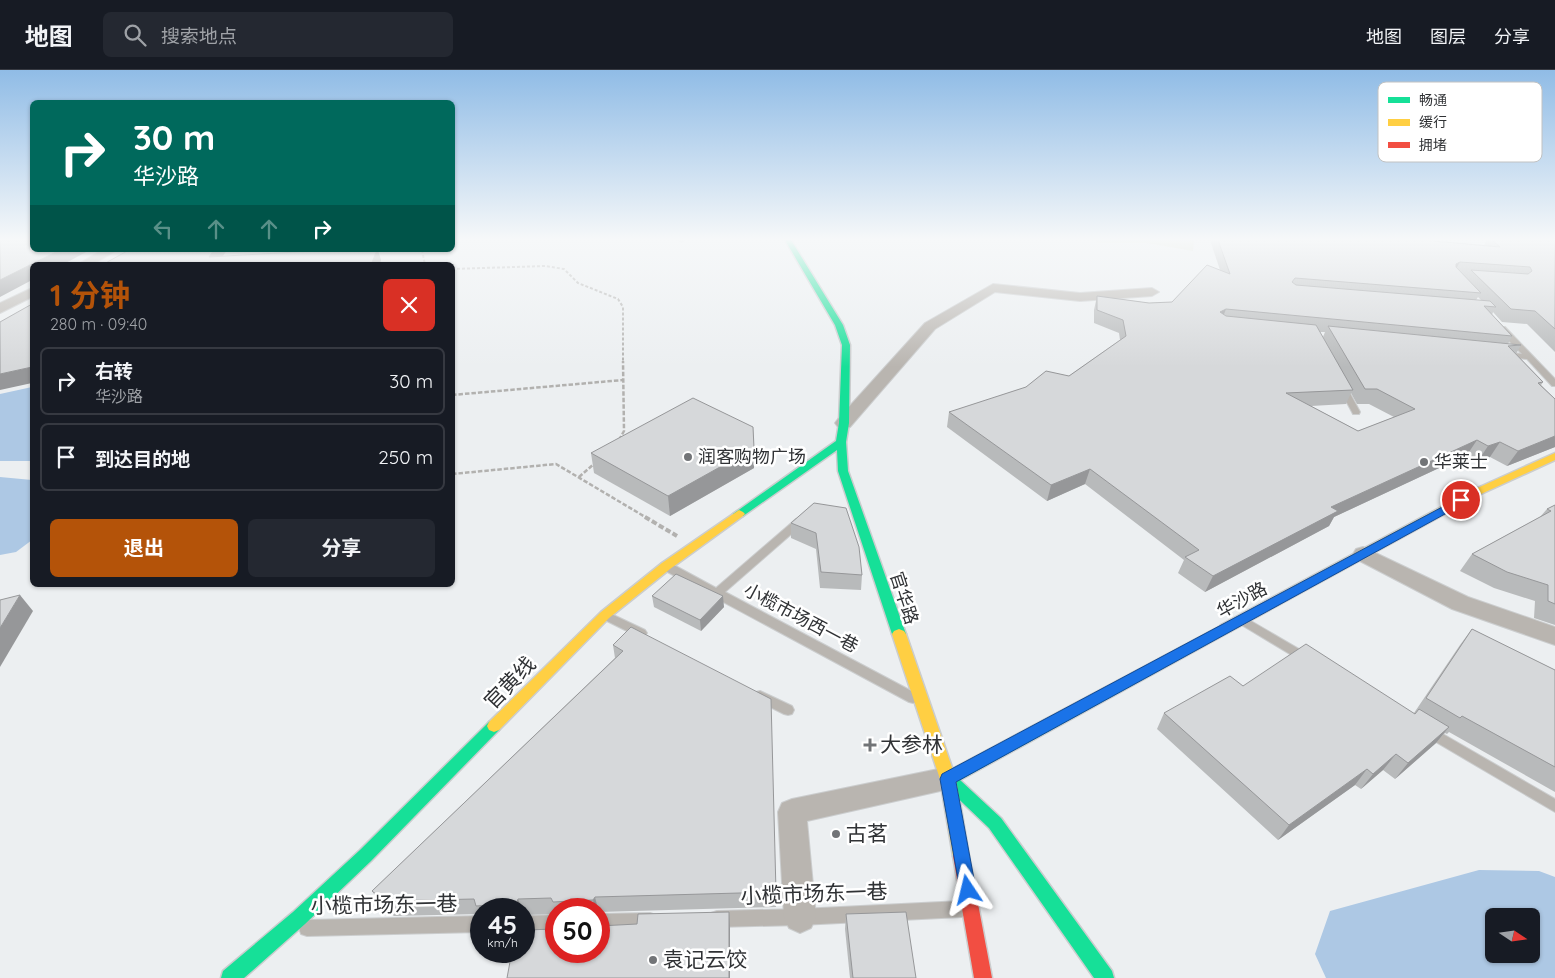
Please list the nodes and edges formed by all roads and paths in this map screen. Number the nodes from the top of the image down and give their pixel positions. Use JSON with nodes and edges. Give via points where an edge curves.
{"nodes":[{"id":1,"x":577,"y":282,"type":"edge"},
{"id":2,"x":813,"y":282,"type":"edge"},
{"id":3,"x":1152,"y":292,"type":"dead end"},
{"id":4,"x":30,"y":293,"type":"edge"},
{"id":5,"x":0,"y":309,"type":"edge"},
{"id":6,"x":1497,"y":324,"type":"edge"},
{"id":7,"x":1499,"y":354,"type":"edge"},
{"id":8,"x":1528,"y":357,"type":"junction"},
{"id":9,"x":1337,"y":378,"type":"edge"},
{"id":10,"x":624,"y":380,"type":"junction"},
{"id":11,"x":1555,"y":384,"type":"edge"},
{"id":12,"x":455,"y":395,"type":"edge"},
{"id":13,"x":1356,"y":412,"type":"dead end"},
{"id":14,"x":844,"y":423,"type":"junction"},
{"id":15,"x":841,"y":442,"type":"junction"},
{"id":16,"x":618,"y":443,"type":"edge"},
{"id":17,"x":1555,"y":456,"type":"edge"},
{"id":18,"x":598,"y":461,"type":"edge"},
{"id":19,"x":455,"y":474,"type":"edge"},
{"id":20,"x":578,"y":477,"type":"junction"},
{"id":21,"x":809,"y":513,"type":"edge"},
{"id":22,"x":693,"y":546,"type":"junction"},
{"id":23,"x":1363,"y":554,"type":"junction"},
{"id":24,"x":666,"y":566,"type":"junction"},
{"id":25,"x":717,"y":593,"type":"junction"},
{"id":26,"x":605,"y":614,"type":"junction"},
{"id":27,"x":1242,"y":620,"type":"junction"},
{"id":28,"x":1555,"y":636,"type":"edge"},
{"id":29,"x":649,"y":637,"type":"edge"},
{"id":30,"x":1318,"y":665,"type":"edge"},
{"id":31,"x":753,"y":692,"type":"edge"},
{"id":32,"x":920,"y":702,"type":"junction"},
{"id":33,"x":788,"y":710,"type":"dead end"},
{"id":34,"x":1420,"y":726,"type":"edge"},
{"id":35,"x":948,"y":779,"type":"junction"},
{"id":36,"x":1555,"y":806,"type":"edge"},
{"id":37,"x":971,"y":908,"type":"junction"},
{"id":38,"x":800,"y":917,"type":"junction"},
{"id":39,"x":666,"y":920,"type":"edge"},
{"id":40,"x":704,"y":920,"type":"edge"},
{"id":41,"x":610,"y":922,"type":"edge"},
{"id":42,"x":470,"y":924,"type":"edge"},
{"id":43,"x":289,"y":929,"type":"junction"},
{"id":44,"x":230,"y":978,"type":"edge"},
{"id":45,"x":983,"y":978,"type":"edge"},
{"id":46,"x":1105,"y":978,"type":"edge"}],
"edges":[{"from":1,"to":10,"type":"path","via":[[618,299],[623,307]]},
{"from":2,"to":14,"type":"street","name":"官华路","via":[[839,325],[846,344]]},
{"from":3,"to":14,"type":"street","via":[[1080,297],[993,288],[930,326]]},
{"from":4,"to":5,"type":"street"},
{"from":6,"to":8,"type":"lane"},
{"from":7,"to":8,"type":"lane"},
{"from":8,"to":11,"type":"lane"},
{"from":9,"to":13,"type":"lane"},
{"from":10,"to":12,"type":"path"},
{"from":10,"to":16,"type":"path","via":[[624,431]]},
{"from":14,"to":15,"type":"street","name":"官华路"},
{"from":15,"to":22,"type":"street","name":"官黄线"},
{"from":15,"to":32,"type":"street","name":"官华路","via":[[843,471],[856,521]]},
{"from":17,"to":23,"type":"street","name":"华沙路","via":[[1477,492]]},
{"from":18,"to":20,"type":"path"},
{"from":19,"to":20,"type":"path","via":[[556,464]]},
{"from":20,"to":22,"type":"path"},
{"from":21,"to":25,"type":"lane"},
{"from":22,"to":24,"type":"street","name":"官黄线"},
{"from":23,"to":27,"type":"street","name":"华沙路"},
{"from":23,"to":28,"type":"street","via":[[1460,603]]},
{"from":24,"to":25,"type":"lane","name":"小榄市场西一巷"},
{"from":24,"to":26,"type":"street","name":"官黄线"},
{"from":25,"to":32,"type":"lane","name":"小榄市场西一巷"},
{"from":26,"to":29,"type":"lane"},
{"from":26,"to":43,"type":"street","name":"官黄线","via":[[416,807]]},
{"from":27,"to":30,"type":"lane"},
{"from":27,"to":35,"type":"street","name":"华沙路"},
{"from":31,"to":33,"type":"lane"},
{"from":32,"to":35,"type":"street","name":"官华路"},
{"from":34,"to":36,"type":"lane"},
{"from":35,"to":37,"type":"street","name":"官华路"},
{"from":35,"to":38,"type":"street","via":[[792,812]]},
{"from":35,"to":46,"type":"street","via":[[995,823]]},
{"from":37,"to":38,"type":"lane","name":"小榄市场东一巷"},
{"from":37,"to":45,"type":"street","name":"官华路"},
{"from":38,"to":40,"type":"lane","name":"小榄市场东一巷"},
{"from":39,"to":41,"type":"lane"},
{"from":42,"to":43,"type":"lane","name":"小榄市场东一巷"},
{"from":43,"to":44,"type":"street","name":"官黄线"}]}
